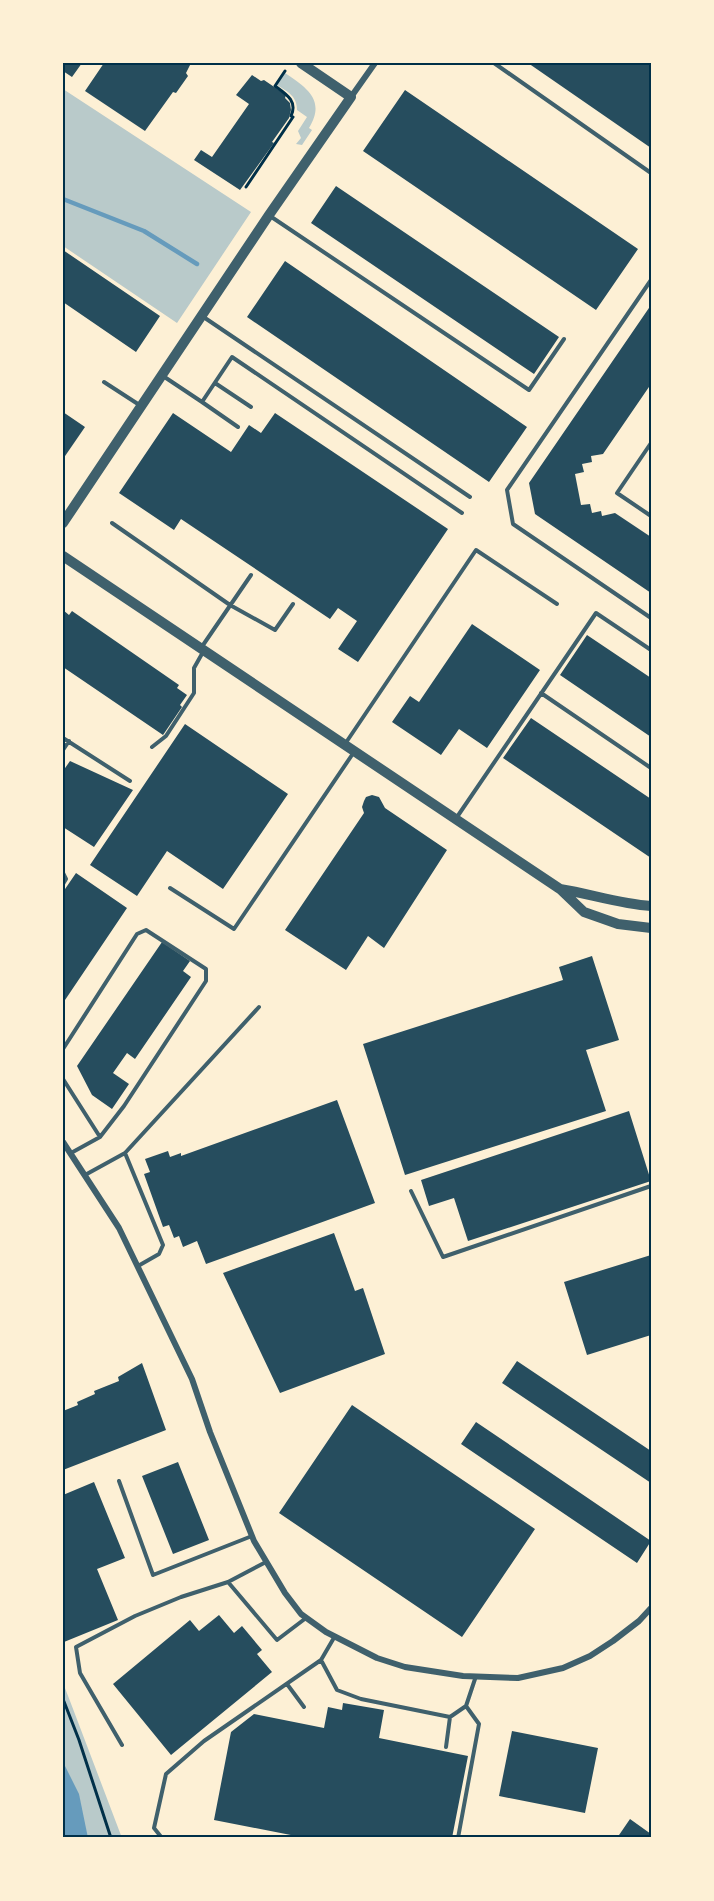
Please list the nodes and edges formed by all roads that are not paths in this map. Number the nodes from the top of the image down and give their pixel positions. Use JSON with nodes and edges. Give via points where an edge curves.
{"nodes":[{"id":1,"x":301,"y":63,"type":"edge"},
{"id":2,"x":375,"y":63,"type":"edge"},
{"id":3,"x":494,"y":63,"type":"edge"},
{"id":4,"x":351,"y":97,"type":"junction"},
{"id":5,"x":651,"y":173,"type":"edge"},
{"id":6,"x":269,"y":215,"type":"junction"},
{"id":7,"x":651,"y":280,"type":"edge"},
{"id":8,"x":202,"y":316,"type":"junction"},
{"id":9,"x":564,"y":339,"type":"dead end"},
{"id":10,"x":162,"y":375,"type":"junction"},
{"id":11,"x":104,"y":382,"type":"dead end"},
{"id":12,"x":215,"y":383,"type":"junction"},
{"id":13,"x":202,"y":402,"type":"junction"},
{"id":14,"x":141,"y":406,"type":"junction"},
{"id":15,"x":251,"y":407,"type":"dead end"},
{"id":16,"x":238,"y":427,"type":"dead end"},
{"id":17,"x":651,"y":443,"type":"edge"},
{"id":18,"x":470,"y":497,"type":"dead end"},
{"id":19,"x":462,"y":513,"type":"dead end"},
{"id":20,"x":651,"y":516,"type":"edge"},
{"id":21,"x":63,"y":523,"type":"edge"},
{"id":22,"x":112,"y":524,"type":"dead end"},
{"id":23,"x":63,"y":556,"type":"edge"},
{"id":24,"x":251,"y":575,"type":"dead end"},
{"id":25,"x":293,"y":604,"type":"dead end"},
{"id":26,"x":557,"y":604,"type":"dead end"},
{"id":27,"x":230,"y":605,"type":"junction"},
{"id":28,"x":651,"y":618,"type":"edge"},
{"id":29,"x":202,"y":650,"type":"junction"},
{"id":30,"x":651,"y":650,"type":"edge"},
{"id":31,"x":541,"y":693,"type":"junction"},
{"id":32,"x":63,"y":738,"type":"edge"},
{"id":33,"x":69,"y":741,"type":"junction"},
{"id":34,"x":344,"y":745,"type":"junction"},
{"id":35,"x":152,"y":747,"type":"dead end"},
{"id":36,"x":63,"y":750,"type":"edge"},
{"id":37,"x":354,"y":752,"type":"junction"},
{"id":38,"x":651,"y":768,"type":"edge"},
{"id":39,"x":130,"y":781,"type":"dead end"},
{"id":40,"x":455,"y":820,"type":"junction"},
{"id":41,"x":63,"y":873,"type":"edge"},
{"id":42,"x":63,"y":884,"type":"edge"},
{"id":43,"x":170,"y":888,"type":"dead end"},
{"id":44,"x":560,"y":889,"type":"junction"},
{"id":45,"x":651,"y":906,"type":"edge"},
{"id":46,"x":651,"y":928,"type":"edge"},
{"id":47,"x":259,"y":1007,"type":"dead end"},
{"id":48,"x":63,"y":1049,"type":"edge"},
{"id":49,"x":63,"y":1079,"type":"edge"},
{"id":50,"x":100,"y":1137,"type":"junction"},
{"id":51,"x":63,"y":1142,"type":"edge"},
{"id":52,"x":125,"y":1152,"type":"junction"},
{"id":53,"x":70,"y":1153,"type":"junction"},
{"id":54,"x":85,"y":1176,"type":"junction"},
{"id":55,"x":651,"y":1186,"type":"edge"},
{"id":56,"x":411,"y":1191,"type":"dead end"},
{"id":57,"x":137,"y":1266,"type":"junction"},
{"id":58,"x":119,"y":1481,"type":"dead end"},
{"id":59,"x":252,"y":1536,"type":"junction"},
{"id":60,"x":266,"y":1562,"type":"junction"},
{"id":61,"x":228,"y":1582,"type":"junction"},
{"id":62,"x":651,"y":1608,"type":"edge"},
{"id":63,"x":306,"y":1617,"type":"junction"},
{"id":64,"x":335,"y":1636,"type":"junction"},
{"id":65,"x":321,"y":1660,"type":"junction"},
{"id":66,"x":476,"y":1677,"type":"junction"},
{"id":67,"x":287,"y":1684,"type":"junction"},
{"id":68,"x":466,"y":1706,"type":"junction"},
{"id":69,"x":304,"y":1707,"type":"dead end"},
{"id":70,"x":450,"y":1718,"type":"junction"},
{"id":71,"x":122,"y":1744,"type":"dead end"},
{"id":72,"x":446,"y":1747,"type":"dead end"},
{"id":73,"x":162,"y":1838,"type":"edge"},
{"id":74,"x":458,"y":1838,"type":"edge"}],
"edges":[{"from":1,"to":4,"type":"street"},
{"from":2,"to":4,"type":"street"},
{"from":3,"to":5,"type":"lane"},
{"from":4,"to":6,"type":"street"},
{"from":6,"to":8,"type":"street"},
{"from":6,"to":9,"type":"lane","via":[[529,390]]},
{"from":7,"to":28,"type":"lane","via":[[507,490],[513,524]]},
{"from":8,"to":10,"type":"street"},
{"from":8,"to":18,"type":"lane"},
{"from":10,"to":13,"type":"lane"},
{"from":10,"to":14,"type":"street"},
{"from":11,"to":14,"type":"lane"},
{"from":12,"to":13,"type":"lane"},
{"from":12,"to":15,"type":"lane"},
{"from":12,"to":19,"type":"lane","via":[[232,357]]},
{"from":13,"to":16,"type":"lane"},
{"from":14,"to":21,"type":"street"},
{"from":17,"to":20,"type":"lane","via":[[617,493]]},
{"from":22,"to":27,"type":"lane"},
{"from":23,"to":29,"type":"street"},
{"from":24,"to":27,"type":"lane"},
{"from":25,"to":27,"type":"lane","via":[[275,630]]},
{"from":26,"to":34,"type":"lane","via":[[476,550]]},
{"from":27,"to":29,"type":"lane"},
{"from":29,"to":34,"type":"street"},
{"from":29,"to":35,"type":"lane","via":[[194,668],[194,693],[166,736]]},
{"from":30,"to":31,"type":"lane","via":[[596,612]]},
{"from":31,"to":38,"type":"lane"},
{"from":31,"to":40,"type":"lane"},
{"from":32,"to":33,"type":"lane"},
{"from":33,"to":36,"type":"lane"},
{"from":33,"to":39,"type":"lane"},
{"from":34,"to":37,"type":"street"},
{"from":37,"to":40,"type":"street"},
{"from":37,"to":43,"type":"lane","via":[[234,929]]},
{"from":40,"to":44,"type":"street"},
{"from":41,"to":42,"type":"lane"},
{"from":44,"to":45,"type":"street"},
{"from":44,"to":46,"type":"street","via":[[584,912],[618,924]]},
{"from":47,"to":52,"type":"lane"},
{"from":48,"to":50,"type":"lane","via":[[138,934],[146,930],[206,969],[206,981]]},
{"from":49,"to":50,"type":"lane"},
{"from":50,"to":53,"type":"lane"},
{"from":51,"to":53,"type":"street"},
{"from":52,"to":54,"type":"lane"},
{"from":52,"to":57,"type":"lane","via":[[163,1245],[159,1254]]},
{"from":53,"to":54,"type":"street"},
{"from":54,"to":57,"type":"street"},
{"from":55,"to":56,"type":"lane","via":[[443,1257]]},
{"from":57,"to":59,"type":"street","via":[[192,1378]]},
{"from":58,"to":59,"type":"lane","via":[[153,1575]]},
{"from":59,"to":60,"type":"street"},
{"from":60,"to":61,"type":"lane"},
{"from":60,"to":63,"type":"street"},
{"from":61,"to":63,"type":"lane","via":[[277,1640]]},
{"from":61,"to":71,"type":"lane","via":[[135,1616],[76,1647],[80,1673]]},
{"from":62,"to":66,"type":"street","via":[[613,1641],[563,1668],[518,1678]]},
{"from":63,"to":64,"type":"street"},
{"from":64,"to":65,"type":"lane"},
{"from":64,"to":66,"type":"street","via":[[377,1659],[431,1672]]},
{"from":65,"to":67,"type":"lane"},
{"from":65,"to":70,"type":"lane","via":[[337,1690]]},
{"from":66,"to":68,"type":"lane"},
{"from":67,"to":69,"type":"lane"},
{"from":67,"to":73,"type":"lane","via":[[204,1741],[166,1774],[154,1828]]},
{"from":68,"to":70,"type":"lane"},
{"from":68,"to":74,"type":"lane","via":[[479,1724]]},
{"from":70,"to":72,"type":"lane"}]}
